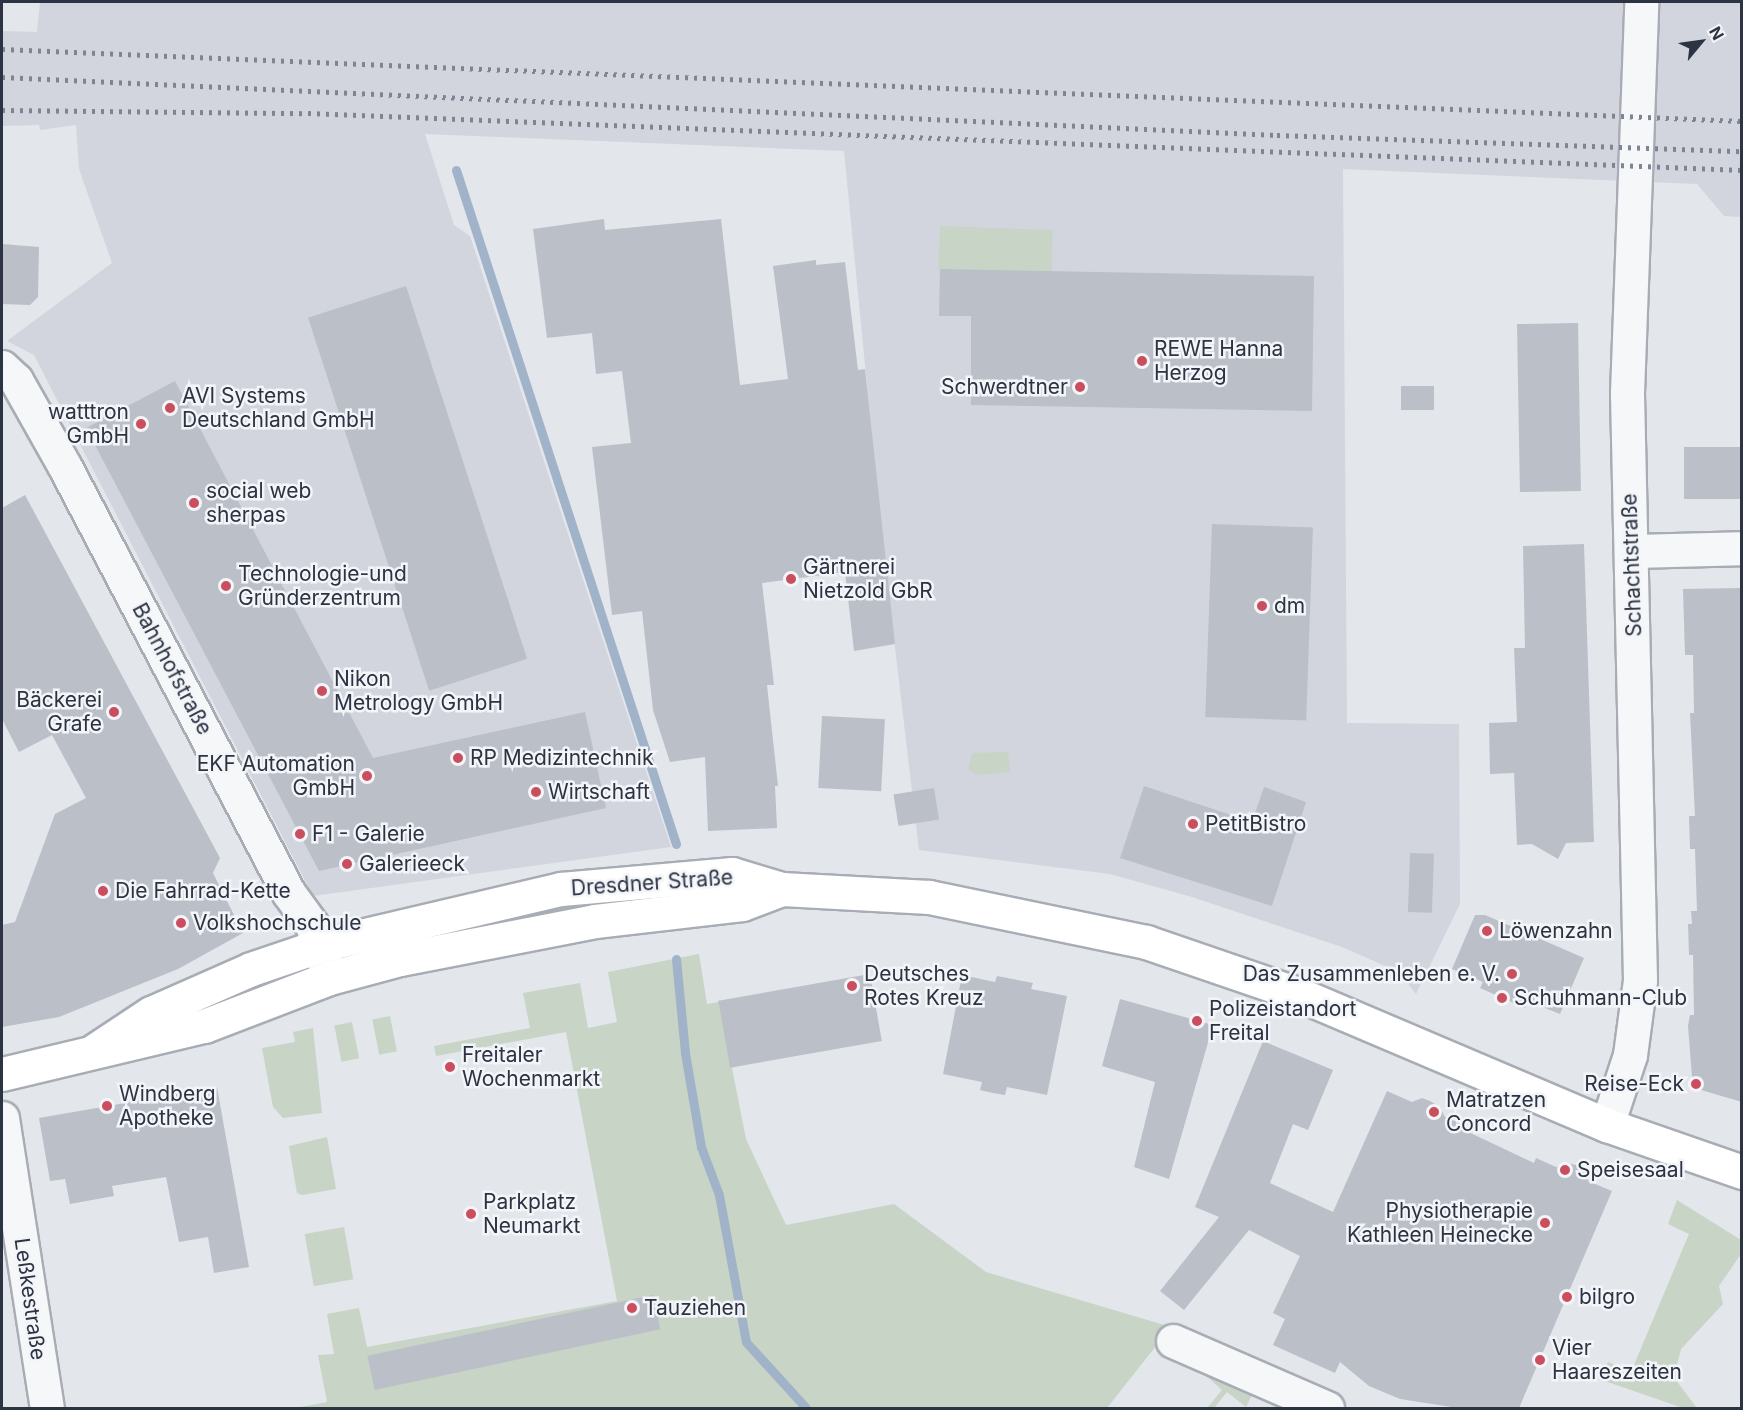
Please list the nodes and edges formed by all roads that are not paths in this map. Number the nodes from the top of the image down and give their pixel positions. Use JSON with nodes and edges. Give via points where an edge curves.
{"nodes":[{"id":1,"x":1641,"y":2,"type":"edge"},
{"id":2,"x":2,"y":367,"type":"edge"},
{"id":3,"x":1742,"y":548,"type":"edge"},
{"id":4,"x":1631,"y":551,"type":"junction"},
{"id":5,"x":782,"y":888,"type":"junction"},
{"id":6,"x":322,"y":945,"type":"junction"},
{"id":7,"x":329,"y":978,"type":"junction"},
{"id":8,"x":95,"y":1050,"type":"junction"},
{"id":9,"x":2,"y":1074,"type":"edge"},
{"id":10,"x":2,"y":1118,"type":"edge"},
{"id":11,"x":1607,"y":1125,"type":"junction"},
{"id":12,"x":1742,"y":1172,"type":"edge"},
{"id":13,"x":1173,"y":1341,"type":"dead end"},
{"id":14,"x":46,"y":1408,"type":"edge"},
{"id":15,"x":1327,"y":1408,"type":"edge"}],
"edges":[{"from":1,"to":4,"type":"street","name":"Schachtstraße","via":[[1628,294]]},
{"from":2,"to":6,"type":"street","name":"Bahnhofstraße","via":[[30,401],[288,892]]},
{"from":3,"to":4,"type":"street"},
{"from":4,"to":11,"type":"street","name":"Schachtstraße","via":[[1640,1002],[1620,1095]]},
{"from":5,"to":6,"type":"street","name":"Dresdner Straße","via":[[732,874],[561,889]]},
{"from":5,"to":7,"type":"street","name":"Dresdner Straße","via":[[742,904],[595,921],[475,942]]},
{"from":5,"to":11,"type":"street","via":[[929,897],[1137,940],[1298,994]]},
{"from":6,"to":7,"type":"street","name":"Bahnhofstraße"},
{"from":6,"to":8,"type":"street","name":"Dresdner Straße","via":[[251,969],[151,1013]]},
{"from":7,"to":8,"type":"street","name":"Dresdner Straße","via":[[204,1026]]},
{"from":8,"to":9,"type":"street"},
{"from":10,"to":14,"type":"street","name":"Leßkestraße"},
{"from":11,"to":12,"type":"street"},
{"from":13,"to":15,"type":"street"}]}
